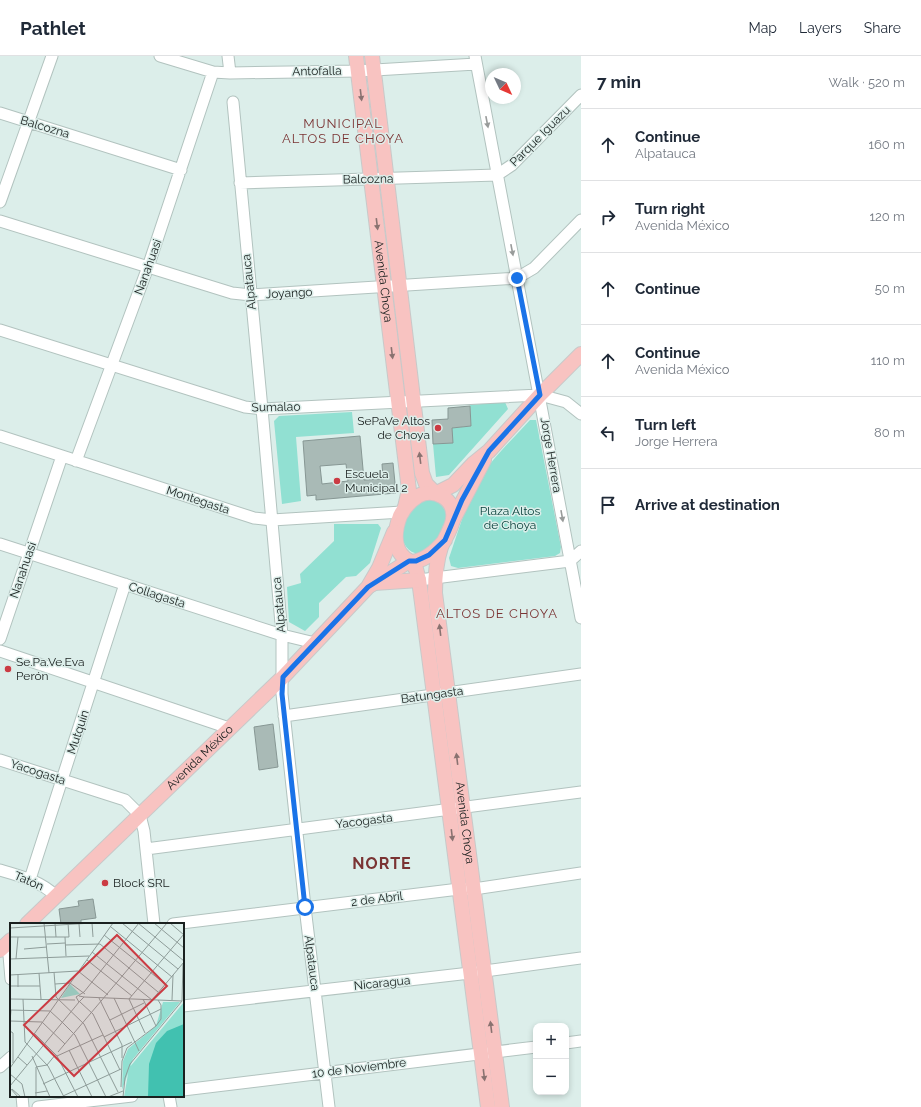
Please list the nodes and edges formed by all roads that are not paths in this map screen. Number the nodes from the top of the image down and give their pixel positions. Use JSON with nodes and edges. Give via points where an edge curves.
{"nodes":[{"id":1,"x":52,"y":56,"type":"edge"},
{"id":2,"x":160,"y":56,"type":"edge"},
{"id":3,"x":228,"y":56,"type":"edge"},
{"id":4,"x":356,"y":56,"type":"edge"},
{"id":5,"x":476,"y":60,"type":"edge"},
{"id":6,"x":373,"y":63,"type":"edge"},
{"id":7,"x":358,"y":71,"type":"junction"},
{"id":8,"x":214,"y":72,"type":"junction"},
{"id":9,"x":230,"y":73,"type":"junction"},
{"id":10,"x":581,"y":95,"type":"edge"},
{"id":11,"x":233,"y":102,"type":"dead end"},
{"id":12,"x":0,"y":114,"type":"edge"},
{"id":13,"x":28,"y":122,"type":"junction"},
{"id":14,"x":181,"y":170,"type":"junction"},
{"id":15,"x":497,"y":175,"type":"junction"},
{"id":16,"x":371,"y":178,"type":"junction"},
{"id":17,"x":387,"y":178,"type":"junction"},
{"id":18,"x":240,"y":183,"type":"junction"},
{"id":19,"x":0,"y":202,"type":"edge"},
{"id":20,"x":0,"y":220,"type":"edge"},
{"id":21,"x":581,"y":220,"type":"edge"},
{"id":22,"x":148,"y":267,"type":"junction"},
{"id":23,"x":517,"y":278,"type":"junction"},
{"id":24,"x":400,"y":286,"type":"junction"},
{"id":25,"x":384,"y":288,"type":"junction"},
{"id":26,"x":250,"y":295,"type":"junction"},
{"id":27,"x":0,"y":330,"type":"edge"},
{"id":28,"x":581,"y":354,"type":"edge"},
{"id":29,"x":112,"y":365,"type":"junction"},
{"id":30,"x":540,"y":395,"type":"junction"},
{"id":31,"x":414,"y":401,"type":"junction"},
{"id":32,"x":398,"y":402,"type":"junction"},
{"id":33,"x":262,"y":409,"type":"junction"},
{"id":34,"x":581,"y":414,"type":"edge"},
{"id":35,"x":0,"y":436,"type":"edge"},
{"id":36,"x":489,"y":451,"type":"junction"},
{"id":37,"x":62,"y":456,"type":"junction"},
{"id":38,"x":76,"y":461,"type":"junction"},
{"id":39,"x":436,"y":493,"type":"junction"},
{"id":40,"x":404,"y":509,"type":"junction"},
{"id":41,"x":272,"y":520,"type":"junction"},
{"id":42,"x":453,"y":520,"type":"junction"},
{"id":43,"x":394,"y":532,"type":"junction"},
{"id":44,"x":445,"y":540,"type":"junction"},
{"id":45,"x":0,"y":544,"type":"edge"},
{"id":46,"x":581,"y":551,"type":"edge"},
{"id":47,"x":29,"y":553,"type":"junction"},
{"id":48,"x":570,"y":561,"type":"junction"},
{"id":49,"x":410,"y":562,"type":"junction"},
{"id":50,"x":435,"y":578,"type":"junction"},
{"id":51,"x":419,"y":580,"type":"junction"},
{"id":52,"x":125,"y":584,"type":"junction"},
{"id":53,"x":371,"y":585,"type":"junction"},
{"id":54,"x":581,"y":618,"type":"edge"},
{"id":55,"x":282,"y":635,"type":"junction"},
{"id":56,"x":0,"y":639,"type":"edge"},
{"id":57,"x":314,"y":643,"type":"junction"},
{"id":58,"x":0,"y":651,"type":"edge"},
{"id":59,"x":581,"y":674,"type":"edge"},
{"id":60,"x":283,"y":677,"type":"junction"},
{"id":61,"x":94,"y":682,"type":"junction"},
{"id":62,"x":441,"y":693,"type":"junction"},
{"id":63,"x":284,"y":716,"type":"junction"},
{"id":64,"x":229,"y":728,"type":"junction"},
{"id":65,"x":0,"y":760,"type":"edge"},
{"id":66,"x":62,"y":780,"type":"junction"},
{"id":67,"x":581,"y":792,"type":"edge"},
{"id":68,"x":456,"y":809,"type":"junction"},
{"id":69,"x":140,"y":815,"type":"junction"},
{"id":70,"x":296,"y":829,"type":"junction"},
{"id":71,"x":146,"y":849,"type":"junction"},
{"id":72,"x":0,"y":870,"type":"edge"},
{"id":73,"x":581,"y":873,"type":"edge"},
{"id":74,"x":30,"y":879,"type":"junction"},
{"id":75,"x":459,"y":889,"type":"junction"},
{"id":76,"x":474,"y":889,"type":"junction"},
{"id":77,"x":56,"y":896,"type":"junction"},
{"id":78,"x":305,"y":907,"type":"junction"},
{"id":79,"x":28,"y":923,"type":"edge"},
{"id":80,"x":154,"y":923,"type":"edge"},
{"id":81,"x":181,"y":923,"type":"edge"},
{"id":82,"x":7,"y":944,"type":"edge"},
{"id":83,"x":581,"y":958,"type":"edge"},
{"id":84,"x":10,"y":970,"type":"edge"},
{"id":85,"x":477,"y":972,"type":"junction"},
{"id":86,"x":316,"y":990,"type":"junction"},
{"id":87,"x":184,"y":1006,"type":"edge"},
{"id":88,"x":581,"y":1041,"type":"edge"},
{"id":89,"x":569,"y":1043,"type":"edge"},
{"id":90,"x":533,"y":1047,"type":"edge"},
{"id":91,"x":488,"y":1053,"type":"junction"},
{"id":92,"x":10,"y":1058,"type":"edge"},
{"id":93,"x":0,"y":1067,"type":"edge"},
{"id":94,"x":326,"y":1072,"type":"junction"},
{"id":95,"x":184,"y":1090,"type":"edge"},
{"id":96,"x":22,"y":1097,"type":"edge"},
{"id":97,"x":123,"y":1097,"type":"edge"},
{"id":98,"x":169,"y":1097,"type":"edge"},
{"id":99,"x":23,"y":1107,"type":"edge"},
{"id":100,"x":38,"y":1107,"type":"edge"},
{"id":101,"x":171,"y":1107,"type":"edge"},
{"id":102,"x":330,"y":1107,"type":"edge"},
{"id":103,"x":488,"y":1107,"type":"edge"},
{"id":104,"x":502,"y":1107,"type":"edge"}],
"edges":[{"from":1,"to":13,"type":"street"},
{"from":2,"to":8,"type":"street","name":"Antofalla"},
{"from":3,"to":9,"type":"street"},
{"from":4,"to":7,"type":"main road","name":"Avenida Choya"},
{"from":5,"to":6,"type":"street","name":"Antofalla"},
{"from":5,"to":15,"type":"street","name":"Jorge Herrera","one_way":true},
{"from":6,"to":7,"type":"street","name":"Antofalla"},
{"from":6,"to":17,"type":"main road","name":"Avenida Choya"},
{"from":7,"to":9,"type":"street","name":"Antofalla"},
{"from":7,"to":16,"type":"main road","name":"Avenida Choya","one_way":true},
{"from":8,"to":9,"type":"street","name":"Antofalla"},
{"from":8,"to":14,"type":"street","name":"Nanahuasi"},
{"from":10,"to":15,"type":"street","name":"Parque Iguazu","via":[[512,165]]},
{"from":11,"to":18,"type":"street","name":"Alpatauca"},
{"from":12,"to":13,"type":"street","name":"Balcozna"},
{"from":13,"to":14,"type":"street","name":"Balcozna"},
{"from":13,"to":19,"type":"street"},
{"from":14,"to":22,"type":"street","name":"Nanahuasi"},
{"from":15,"to":17,"type":"street","name":"Balcozna"},
{"from":15,"to":23,"type":"street","name":"Jorge Herrera","one_way":true},
{"from":16,"to":17,"type":"street","name":"Balcozna"},
{"from":16,"to":18,"type":"street","name":"Balcozna"},
{"from":16,"to":25,"type":"main road","name":"Avenida Choya","one_way":true},
{"from":17,"to":24,"type":"main road","name":"Avenida Choya"},
{"from":18,"to":26,"type":"street","name":"Alpatauca"},
{"from":20,"to":22,"type":"street","name":"Joyango"},
{"from":21,"to":23,"type":"street","via":[[534,268]]},
{"from":22,"to":26,"type":"street","name":"Joyango","via":[[232,294]]},
{"from":22,"to":29,"type":"street","name":"Nanahuasi"},
{"from":23,"to":24,"type":"street","name":"Joyango"},
{"from":23,"to":30,"type":"street","name":"Jorge Herrera"},
{"from":24,"to":25,"type":"street","name":"Joyango"},
{"from":24,"to":31,"type":"main road","name":"Avenida Choya"},
{"from":25,"to":26,"type":"street","name":"Joyango"},
{"from":25,"to":32,"type":"main road","name":"Avenida Choya","one_way":true},
{"from":26,"to":33,"type":"street","name":"Alpatauca"},
{"from":27,"to":29,"type":"street","name":"Sumalao"},
{"from":28,"to":30,"type":"main road"},
{"from":29,"to":33,"type":"street","name":"Sumalao","via":[[245,407]]},
{"from":29,"to":38,"type":"street","name":"Nanahuasi"},
{"from":30,"to":31,"type":"street","name":"Sumalao"},
{"from":30,"to":34,"type":"street","name":"Sumalao","via":[[566,402]]},
{"from":30,"to":36,"type":"main road"},
{"from":30,"to":48,"type":"street","name":"Jorge Herrera","one_way":true},
{"from":31,"to":32,"type":"street","name":"Sumalao"},
{"from":39,"to":31,"type":"main road","name":"Avenida Choya","one_way":true,"via":[[426,484],[422,473]]},
{"from":32,"to":33,"type":"street","name":"Sumalao"},
{"from":32,"to":40,"type":"main road","name":"Avenida Choya","via":[[409,490]]},
{"from":33,"to":41,"type":"street","name":"Alpatauca"},
{"from":35,"to":37,"type":"street","name":"Montegasta"},
{"from":36,"to":39,"type":"main road","via":[[453,485]]},
{"from":36,"to":42,"type":"main road"},
{"from":37,"to":38,"type":"street","name":"Montegasta"},
{"from":37,"to":47,"type":"street","name":"Nanahuasi"},
{"from":38,"to":41,"type":"street","name":"Montegasta","via":[[254,518]]},
{"from":39,"to":40,"type":"main road","via":[[421,494]]},
{"from":39,"to":42,"type":"main road","via":[[450,504]]},
{"from":40,"to":41,"type":"street","name":"Montegasta"},
{"from":40,"to":43,"type":"main road"},
{"from":41,"to":55,"type":"street","name":"Alpatauca"},
{"from":42,"to":44,"type":"main road"},
{"from":43,"to":49,"type":"main road","via":[[397,545]]},
{"from":43,"to":53,"type":"main road","name":"Avenida México"},
{"from":44,"to":49,"type":"main road","via":[[429,555]]},
{"from":44,"to":50,"type":"main road","name":"Avenida Choya"},
{"from":45,"to":47,"type":"street","name":"Collagasta"},
{"from":46,"to":48,"type":"street"},
{"from":47,"to":52,"type":"street","name":"Collagasta"},
{"from":47,"to":56,"type":"street","name":"Nanahuasi"},
{"from":48,"to":50,"type":"street"},
{"from":48,"to":54,"type":"street","name":"Jorge Herrera"},
{"from":49,"to":51,"type":"main road","name":"Avenida Choya","via":[[416,569]]},
{"from":49,"to":53,"type":"main road","name":"Avenida México"},
{"from":50,"to":51,"type":"street"},
{"from":62,"to":50,"type":"main road","name":"Avenida Choya","one_way":true},
{"from":51,"to":53,"type":"main road"},
{"from":51,"to":62,"type":"main road","name":"Avenida Choya"},
{"from":52,"to":55,"type":"street","name":"Collagasta"},
{"from":52,"to":61,"type":"street","name":"Mutquín"},
{"from":53,"to":57,"type":"main road","name":"Avenida México"},
{"from":55,"to":57,"type":"street","name":"Collagasta"},
{"from":55,"to":60,"type":"street","name":"Alpatauca"},
{"from":57,"to":60,"type":"main road","name":"Avenida México"},
{"from":58,"to":61,"type":"street"},
{"from":59,"to":62,"type":"street","name":"Batungasta"},
{"from":60,"to":63,"type":"street","name":"Alpatauca"},
{"from":60,"to":64,"type":"main road","name":"Avenida México"},
{"from":61,"to":64,"type":"street"},
{"from":61,"to":66,"type":"street","name":"Mutquín"},
{"from":62,"to":63,"type":"street","name":"Batungasta"},
{"from":62,"to":68,"type":"main road","name":"Avenida Choya"},
{"from":63,"to":70,"type":"street","name":"Alpatauca"},
{"from":64,"to":69,"type":"main road","name":"Avenida México"},
{"from":65,"to":66,"type":"street","name":"Yacogasta"},
{"from":66,"to":69,"type":"street","name":"Yacogasta","via":[[125,800]]},
{"from":66,"to":74,"type":"street","name":"Mutquín"},
{"from":67,"to":68,"type":"street","name":"Yacogasta"},
{"from":68,"to":70,"type":"street","name":"Yacogasta"},
{"from":68,"to":75,"type":"main road","name":"Avenida Choya","one_way":true},
{"from":68,"to":76,"type":"main road","name":"Avenida Choya"},
{"from":69,"to":71,"type":"street"},
{"from":69,"to":77,"type":"main road","name":"Avenida México"},
{"from":70,"to":71,"type":"street","name":"Yacogasta"},
{"from":70,"to":78,"type":"street","name":"Alpatauca"},
{"from":71,"to":80,"type":"street"},
{"from":72,"to":74,"type":"street","name":"Tatón"},
{"from":73,"to":76,"type":"street","name":"2 de Abril"},
{"from":74,"to":77,"type":"street","name":"Tatón","via":[[45,886]]},
{"from":75,"to":76,"type":"street","name":"2 de Abril"},
{"from":75,"to":78,"type":"street","name":"2 de Abril"},
{"from":75,"to":85,"type":"main road","name":"Avenida Choya"},
{"from":76,"to":85,"type":"main road","name":"Avenida Choya"},
{"from":77,"to":79,"type":"main road","name":"Avenida México"},
{"from":78,"to":81,"type":"street","name":"2 de Abril"},
{"from":78,"to":86,"type":"street","name":"Alpatauca"},
{"from":82,"to":84,"type":"street"},
{"from":83,"to":85,"type":"street","name":"Nicaragua"},
{"from":85,"to":86,"type":"street","name":"Nicaragua"},
{"from":85,"to":91,"type":"main road","name":"Avenida Choya"},
{"from":86,"to":87,"type":"street","name":"Nicaragua"},
{"from":86,"to":94,"type":"street","name":"Alpatauca"},
{"from":88,"to":89,"type":"street"},
{"from":90,"to":91,"type":"street","name":"10 de Noviembre"},
{"from":91,"to":94,"type":"street","name":"10 de Noviembre"},
{"from":91,"to":103,"type":"main road","name":"Avenida Choya","one_way":true},
{"from":91,"to":104,"type":"main road","name":"Avenida Choya"},
{"from":92,"to":93,"type":"street"},
{"from":94,"to":95,"type":"street","name":"10 de Noviembre"},
{"from":94,"to":102,"type":"street","name":"Alpatauca"},
{"from":96,"to":99,"type":"street"},
{"from":97,"to":100,"type":"street"},
{"from":98,"to":101,"type":"street"}]}
